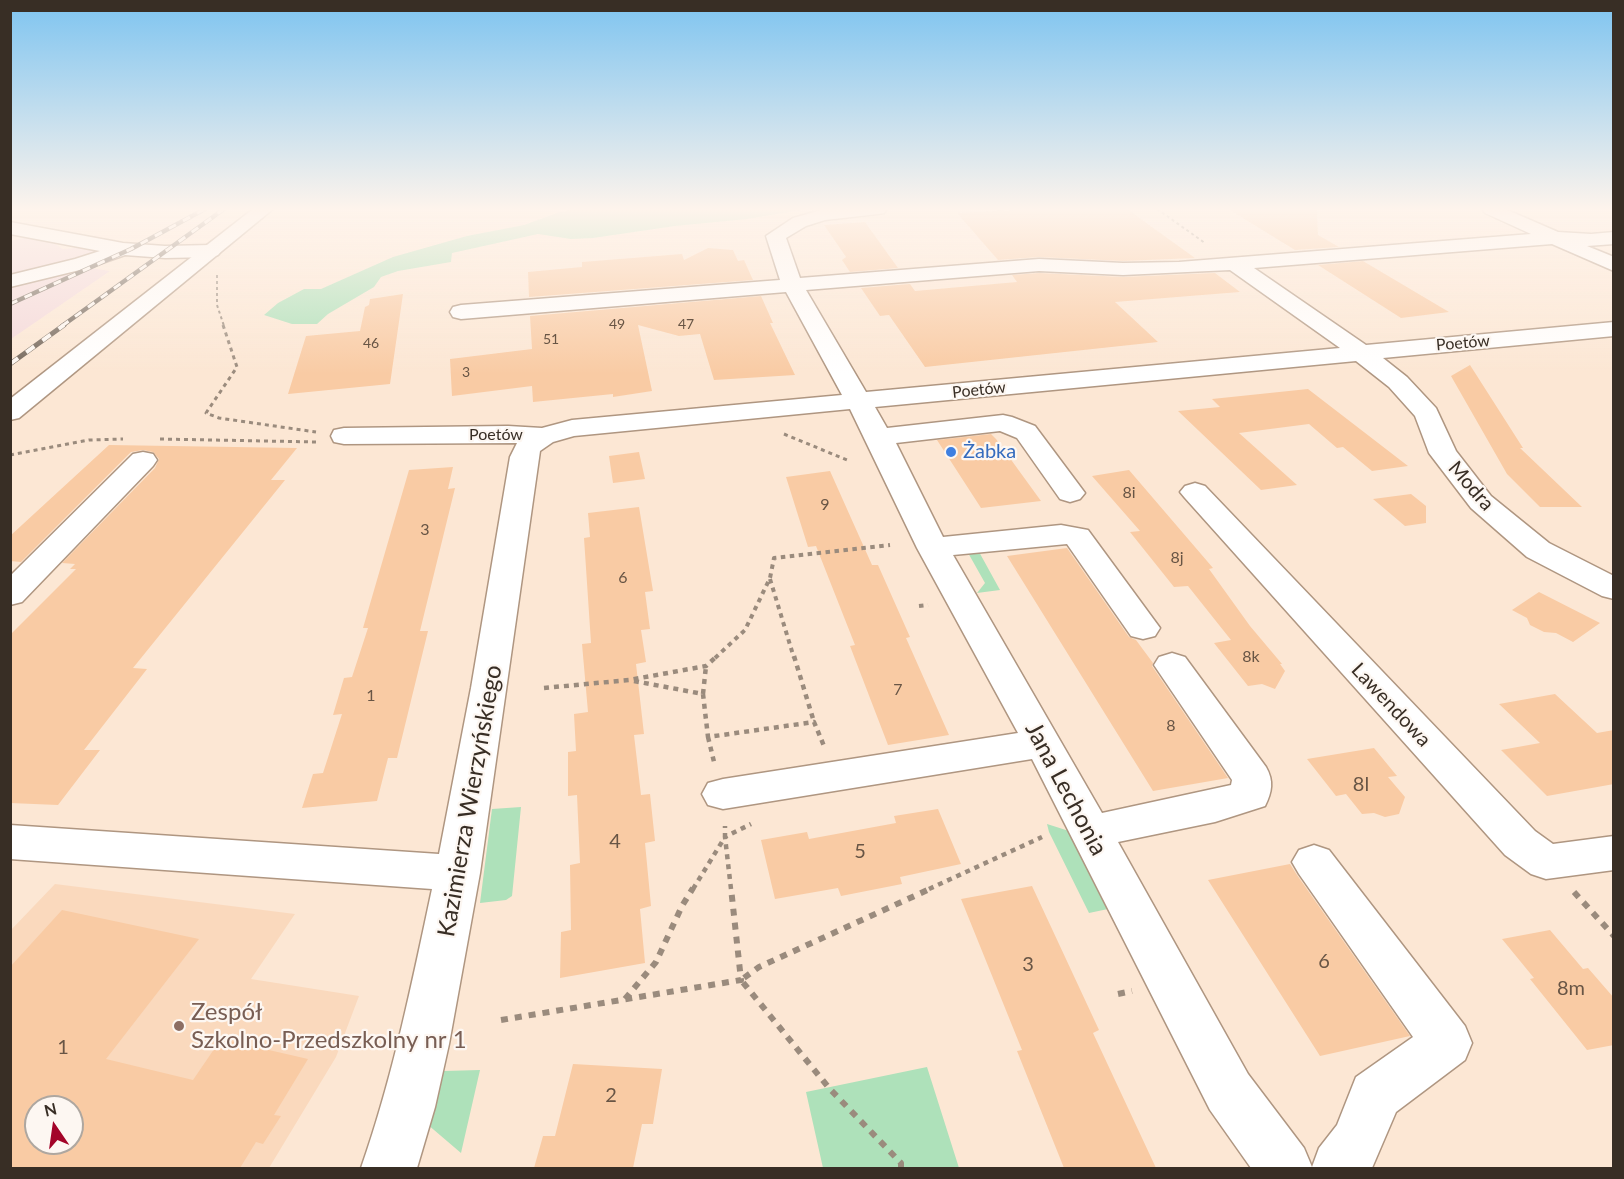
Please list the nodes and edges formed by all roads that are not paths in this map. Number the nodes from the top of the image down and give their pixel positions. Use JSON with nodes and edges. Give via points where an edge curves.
{"nodes":[{"id":1,"x":81,"y":264,"type":"edge"},
{"id":2,"x":208,"y":264,"type":"edge"},
{"id":3,"x":785,"y":264,"type":"edge"},
{"id":4,"x":1039,"y":264,"type":"edge"},
{"id":5,"x":1039,"y":264,"type":"edge"},
{"id":6,"x":1235,"y":264,"type":"joint"},
{"id":7,"x":10,"y":281,"type":"edge"},
{"id":8,"x":792,"y":284,"type":"junction"},
{"id":9,"x":461,"y":312,"type":"dead end"},
{"id":10,"x":1614,"y":329,"type":"edge"},
{"id":11,"x":1359,"y":352,"type":"junction"},
{"id":12,"x":858,"y":402,"type":"junction"},
{"id":13,"x":10,"y":412,"type":"edge"},
{"id":14,"x":543,"y":436,"type":"junction"},
{"id":15,"x":879,"y":437,"type":"junction"},
{"id":16,"x":337,"y":439,"type":"road end"},
{"id":17,"x":142,"y":446,"type":"road end"},
{"id":18,"x":1195,"y":492,"type":"dead end"},
{"id":19,"x":1070,"y":493,"type":"dead end"},
{"id":20,"x":933,"y":548,"type":"junction"},
{"id":21,"x":1614,"y":589,"type":"edge"},
{"id":22,"x":10,"y":595,"type":"edge"},
{"id":23,"x":1143,"y":628,"type":"dead end"},
{"id":24,"x":1172,"y":665,"type":"dead end"},
{"id":25,"x":1043,"y":743,"type":"junction"},
{"id":26,"x":723,"y":794,"type":"road end"},
{"id":27,"x":1066,"y":835,"type":"junction"},
{"id":28,"x":10,"y":842,"type":"edge"},
{"id":29,"x":1614,"y":853,"type":"edge"},
{"id":30,"x":1314,"y":862,"type":"dead end"},
{"id":31,"x":458,"y":873,"type":"junction"},
{"id":32,"x":389,"y":1168,"type":"edge"},
{"id":33,"x":1284,"y":1168,"type":"edge"},
{"id":34,"x":1339,"y":1168,"type":"edge"}],
"edges":[{"from":1,"to":7,"type":"street"},
{"from":2,"to":13,"type":"street"},
{"from":3,"to":8,"type":"street","name":"Jana Lechonia"},
{"from":4,"to":6,"type":"street","via":[[1123,269]]},
{"from":5,"to":8,"type":"street"},
{"from":6,"to":11,"type":"street","name":"Modra"},
{"from":8,"to":9,"type":"street"},
{"from":8,"to":12,"type":"street","name":"Jana Lechonia"},
{"from":10,"to":11,"type":"street","name":"Poetów"},
{"from":11,"to":12,"type":"street","name":"Poetów"},
{"from":11,"to":21,"type":"street","name":"Modra","via":[[1398,382],[1427,414],[1443,453],[1481,502],[1539,550]]},
{"from":12,"to":14,"type":"street","name":"Poetów","via":[[572,428]]},
{"from":12,"to":15,"type":"street","name":"Jana Lechonia"},
{"from":14,"to":16,"type":"street","name":"Poetów"},
{"from":14,"to":31,"type":"street","name":"Kazimierza Wierzyńskiego","via":[[528,447],[524,457],[500,632]]},
{"from":15,"to":19,"type":"street","via":[[1003,423],[1026,432]]},
{"from":15,"to":20,"type":"street","name":"Jana Lechonia"},
{"from":17,"to":22,"type":"street"},
{"from":18,"to":29,"type":"street","name":"Lawendowa","via":[[1520,843],[1546,862]]},
{"from":20,"to":23,"type":"street","via":[[1061,534],[1077,537]]},
{"from":20,"to":25,"type":"street","name":"Jana Lechonia"},
{"from":24,"to":27,"type":"street","via":[[1252,778],[1250,795],[1215,806]]},
{"from":25,"to":26,"type":"street"},
{"from":25,"to":27,"type":"street","name":"Jana Lechonia"},
{"from":27,"to":33,"type":"street","name":"Jana Lechonia","via":[[1228,1092]]},
{"from":28,"to":31,"type":"street"},
{"from":30,"to":34,"type":"street","via":[[1448,1043],[1375,1095],[1357,1143]]},
{"from":31,"to":32,"type":"street","name":"Kazimierza Wierzyńskiego","via":[[430,1020]]}]}
